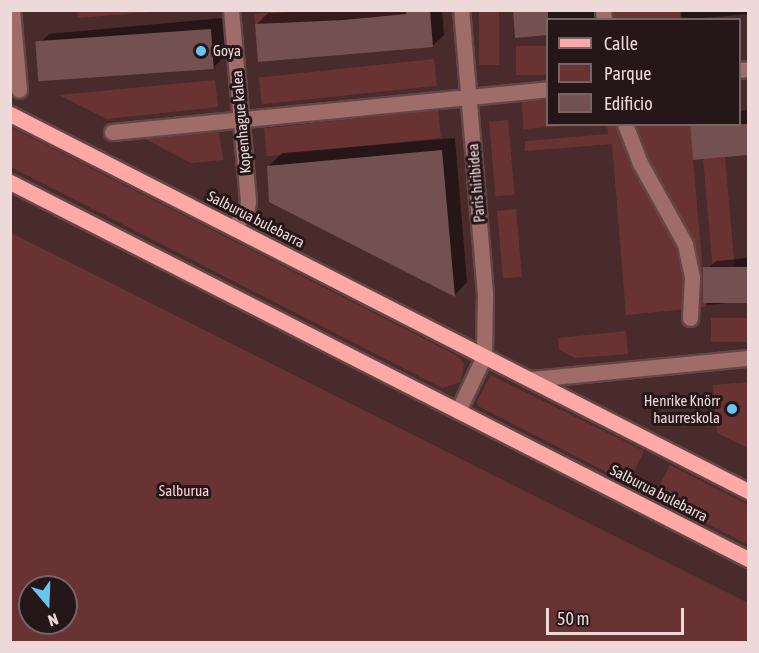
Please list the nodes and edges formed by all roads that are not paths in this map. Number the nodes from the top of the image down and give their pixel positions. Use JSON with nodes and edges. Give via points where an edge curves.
{"nodes":[{"id":1,"x":12,"y":10,"type":"edge"},
{"id":2,"x":231,"y":10,"type":"edge"},
{"id":3,"x":460,"y":10,"type":"edge"},
{"id":4,"x":546,"y":89,"type":"edge"},
{"id":5,"x":19,"y":90,"type":"dead end"},
{"id":6,"x":468,"y":97,"type":"junction"},
{"id":7,"x":10,"y":114,"type":"edge"},
{"id":8,"x":241,"y":120,"type":"junction"},
{"id":9,"x":626,"y":126,"type":"edge"},
{"id":10,"x":112,"y":132,"type":"dead end"},
{"id":11,"x":10,"y":183,"type":"edge"},
{"id":12,"x":232,"y":227,"type":"junction"},
{"id":13,"x":690,"y":318,"type":"dead end"},
{"id":14,"x":484,"y":356,"type":"junction"},
{"id":15,"x":748,"y":358,"type":"edge"},
{"id":16,"x":532,"y":379,"type":"junction"},
{"id":17,"x":458,"y":411,"type":"junction"},
{"id":18,"x":748,"y":491,"type":"edge"},
{"id":19,"x":748,"y":559,"type":"edge"}],
"edges":[{"from":1,"to":5,"type":"street"},
{"from":2,"to":8,"type":"street","name":"Kopenhague kalea"},
{"from":3,"to":6,"type":"street","name":"Paris hiribidea"},
{"from":4,"to":6,"type":"street"},
{"from":6,"to":8,"type":"street"},
{"from":6,"to":14,"type":"street","name":"Paris hiribidea","via":[[485,294]]},
{"from":7,"to":12,"type":"main road","name":"Salburua bulebarra"},
{"from":8,"to":10,"type":"street"},
{"from":8,"to":12,"type":"street","name":"Kopenhague kalea","via":[[248,201],[246,213]]},
{"from":9,"to":13,"type":"street","via":[[640,163],[685,244],[692,277]]},
{"from":11,"to":17,"type":"main road","name":"Salburua bulebarra"},
{"from":12,"to":14,"type":"main road","name":"Salburua bulebarra"},
{"from":14,"to":16,"type":"main road","name":"Salburua bulebarra"},
{"from":14,"to":17,"type":"street"},
{"from":15,"to":16,"type":"street"},
{"from":16,"to":18,"type":"main road","name":"Salburua bulebarra"},
{"from":17,"to":19,"type":"main road","name":"Salburua bulebarra"}]}
